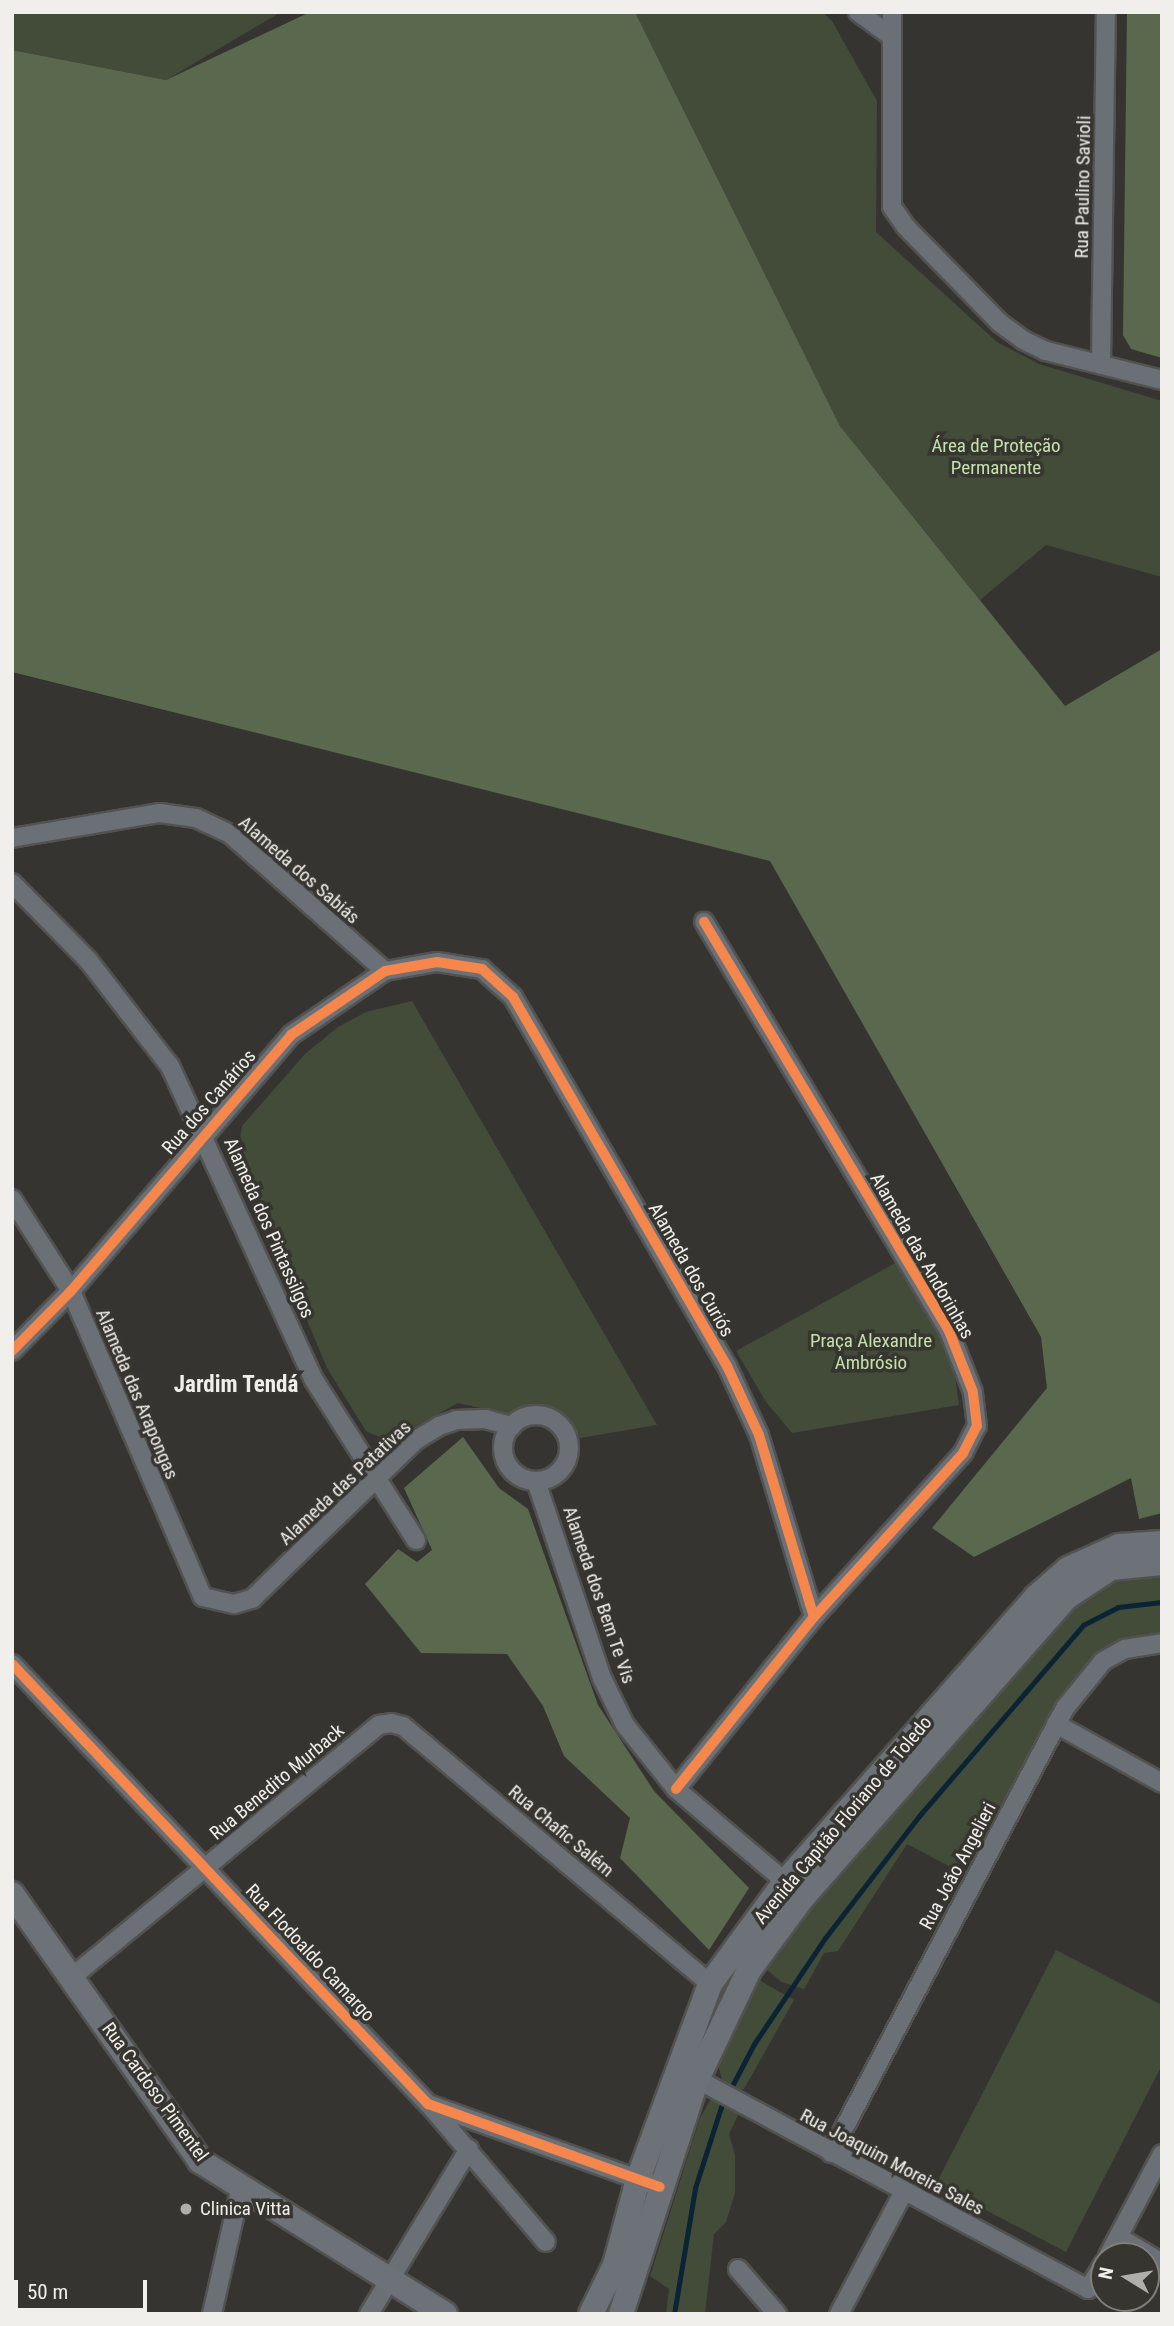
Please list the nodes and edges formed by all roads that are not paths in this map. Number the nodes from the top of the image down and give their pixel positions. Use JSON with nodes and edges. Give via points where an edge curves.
{"nodes":[{"id":1,"x":858,"y":12,"type":"edge"},
{"id":2,"x":892,"y":12,"type":"edge"},
{"id":3,"x":1106,"y":12,"type":"edge"},
{"id":4,"x":891,"y":36,"type":"junction"},
{"id":5,"x":1101,"y":363,"type":"junction"},
{"id":6,"x":1162,"y":380,"type":"edge"},
{"id":7,"x":12,"y":838,"type":"edge"},
{"id":8,"x":12,"y":883,"type":"edge"},
{"id":9,"x":704,"y":922,"type":"dead end"},
{"id":10,"x":482,"y":969,"type":"joint"},
{"id":11,"x":385,"y":971,"type":"junction"},
{"id":12,"x":204,"y":1133,"type":"junction"},
{"id":13,"x":12,"y":1199,"type":"edge"},
{"id":14,"x":71,"y":1291,"type":"junction"},
{"id":15,"x":12,"y":1351,"type":"edge"},
{"id":16,"x":512,"y":1426,"type":"junction"},
{"id":17,"x":536,"y":1481,"type":"junction"},
{"id":18,"x":377,"y":1482,"type":"junction"},
{"id":19,"x":416,"y":1540,"type":"dead end"},
{"id":20,"x":1162,"y":1543,"type":"edge"},
{"id":21,"x":1162,"y":1563,"type":"edge"},
{"id":22,"x":218,"y":1602,"type":"joint"},
{"id":23,"x":814,"y":1617,"type":"junction"},
{"id":24,"x":1162,"y":1643,"type":"edge"},
{"id":25,"x":12,"y":1664,"type":"edge"},
{"id":26,"x":1056,"y":1724,"type":"junction"},
{"id":27,"x":379,"y":1725,"type":"joint"},
{"id":28,"x":1162,"y":1783,"type":"edge"},
{"id":29,"x":676,"y":1789,"type":"junction"},
{"id":30,"x":206,"y":1868,"type":"junction"},
{"id":31,"x":794,"y":1889,"type":"junction"},
{"id":32,"x":12,"y":1894,"type":"edge"},
{"id":33,"x":72,"y":1977,"type":"junction"},
{"id":34,"x":710,"y":1984,"type":"junction"},
{"id":35,"x":696,"y":2079,"type":"junction"},
{"id":36,"x":428,"y":2104,"type":"junction"},
{"id":37,"x":469,"y":2148,"type":"junction"},
{"id":38,"x":831,"y":2153,"type":"junction"},
{"id":39,"x":1162,"y":2154,"type":"edge"},
{"id":40,"x":649,"y":2183,"type":"junction"},
{"id":41,"x":241,"y":2186,"type":"junction"},
{"id":42,"x":903,"y":2193,"type":"junction"},
{"id":43,"x":1120,"y":2238,"type":"junction"},
{"id":44,"x":546,"y":2242,"type":"dead end"},
{"id":45,"x":1117,"y":2242,"type":"edge"},
{"id":46,"x":1162,"y":2263,"type":"edge"},
{"id":47,"x":738,"y":2269,"type":"dead end"},
{"id":48,"x":390,"y":2280,"type":"junction"},
{"id":49,"x":1090,"y":2286,"type":"edge"},
{"id":50,"x":212,"y":2314,"type":"edge"},
{"id":51,"x":369,"y":2314,"type":"edge"},
{"id":52,"x":445,"y":2314,"type":"edge"},
{"id":53,"x":592,"y":2314,"type":"edge"},
{"id":54,"x":621,"y":2314,"type":"edge"},
{"id":55,"x":777,"y":2314,"type":"edge"},
{"id":56,"x":839,"y":2314,"type":"edge"}],
"edges":[{"from":1,"to":4,"type":"street"},
{"from":2,"to":4,"type":"street"},
{"from":3,"to":5,"type":"street","name":"Rua Paulino Savioli"},
{"from":4,"to":5,"type":"street","via":[[892,207],[917,240],[1000,323],[1046,351]]},
{"from":5,"to":6,"type":"street"},
{"from":7,"to":11,"type":"street","name":"Alameda dos Sabiás","via":[[160,813],[195,818],[230,834]]},
{"from":8,"to":12,"type":"street","name":"Alameda dos Pintassilgos","via":[[88,960],[170,1066]]},
{"from":9,"to":23,"type":"street","name":"Alameda das Andorinhas","via":[[949,1331],[973,1392],[977,1426],[963,1453]]},
{"from":10,"to":11,"type":"street","name":"Rua dos Canários","via":[[437,962]]},
{"from":10,"to":23,"type":"street","name":"Alameda dos Curiós","via":[[513,997],[727,1366],[758,1435]]},
{"from":11,"to":12,"type":"street","name":"Rua dos Canários","via":[[290,1035]]},
{"from":12,"to":14,"type":"street","name":"Rua dos Canários"},
{"from":12,"to":18,"type":"street","name":"Alameda dos Pintassilgos","via":[[314,1380]]},
{"from":13,"to":14,"type":"street","name":"Alameda das Arapongas"},
{"from":14,"to":15,"type":"street","name":"Rua dos Canários"},
{"from":14,"to":22,"type":"street","name":"Alameda das Arapongas","via":[[194,1582],[203,1597]]},
{"from":16,"to":17,"type":"street","via":[[504,1443],[507,1461],[519,1475]]},
{"from":16,"to":17,"type":"street","via":[[527,1416],[546,1416],[566,1434],[566,1462],[554,1476]]},
{"from":16,"to":18,"type":"street","name":"Alameda das Patativas","via":[[485,1419],[439,1426],[416,1440]]},
{"from":17,"to":29,"type":"street","name":"Alameda dos Bem Te Vis","via":[[602,1678],[625,1725]]},
{"from":18,"to":19,"type":"street","name":"Alameda dos Pintassilgos"},
{"from":18,"to":22,"type":"street","name":"Alameda das Patativas","via":[[253,1599]]},
{"from":20,"to":31,"type":"main road","name":"Avenida Capitão Floriano de Toledo","via":[[1095,1553],[1052,1583]]},
{"from":21,"to":31,"type":"main road","name":"Avenida Capitão Floriano de Toledo","via":[[1111,1568],[1068,1597]]},
{"from":23,"to":29,"type":"street","name":"Alameda das Andorinhas"},
{"from":24,"to":26,"type":"street","name":"Rua João Angelieri","via":[[1125,1649],[1103,1661],[1084,1680]]},
{"from":25,"to":30,"type":"street","name":"Rua Flodoaldo Camargo"},
{"from":26,"to":28,"type":"street"},
{"from":26,"to":38,"type":"street","name":"Rua João Angelieri"},
{"from":27,"to":30,"type":"street","name":"Rua Benedito Murback"},
{"from":27,"to":34,"type":"street","name":"Rua Chafic Salém","via":[[403,1726]]},
{"from":29,"to":31,"type":"street","name":"Alameda dos Bem Te Vis"},
{"from":30,"to":33,"type":"street","name":"Rua Benedito Murback"},
{"from":30,"to":36,"type":"street","name":"Rua Flodoaldo Camargo"},
{"from":31,"to":34,"type":"main road","name":"Avenida Capitão Floriano de Toledo"},
{"from":31,"to":35,"type":"main road","name":"Avenida Capitão Floriano de Toledo","via":[[730,2001]]},
{"from":32,"to":33,"type":"main road","name":"Rua Cardoso Pimentel"},
{"from":33,"to":41,"type":"main road","name":"Rua Cardoso Pimentel","via":[[200,2161]]},
{"from":34,"to":35,"type":"main road","name":"Avenida Capitão Floriano de Toledo"},
{"from":35,"to":38,"type":"street","name":"Rua Joaquim Moreira Sales"},
{"from":35,"to":40,"type":"main road","name":"Avenida Capitão Floriano de Toledo"},
{"from":36,"to":37,"type":"street","name":"Rua Flodoaldo Camargo"},
{"from":36,"to":40,"type":"street","name":"Rua Flodoaldo Camargo"},
{"from":37,"to":44,"type":"street","name":"Rua Flodoaldo Camargo"},
{"from":37,"to":48,"type":"street"},
{"from":38,"to":42,"type":"street","name":"Rua Joaquim Moreira Sales"},
{"from":39,"to":43,"type":"street"},
{"from":40,"to":53,"type":"main road","name":"Avenida Capitão Floriano de Toledo"},
{"from":40,"to":54,"type":"main road","name":"Avenida Capitão Floriano de Toledo"},
{"from":41,"to":48,"type":"main road","name":"Rua Cardoso Pimentel"},
{"from":41,"to":50,"type":"street"},
{"from":42,"to":49,"type":"street","name":"Rua Joaquim Moreira Sales","via":[[1088,2289]]},
{"from":42,"to":56,"type":"street"},
{"from":43,"to":45,"type":"street"},
{"from":43,"to":46,"type":"street"},
{"from":47,"to":55,"type":"street"},
{"from":48,"to":51,"type":"street"},
{"from":48,"to":52,"type":"main road","name":"Rua Cardoso Pimentel"}]}
